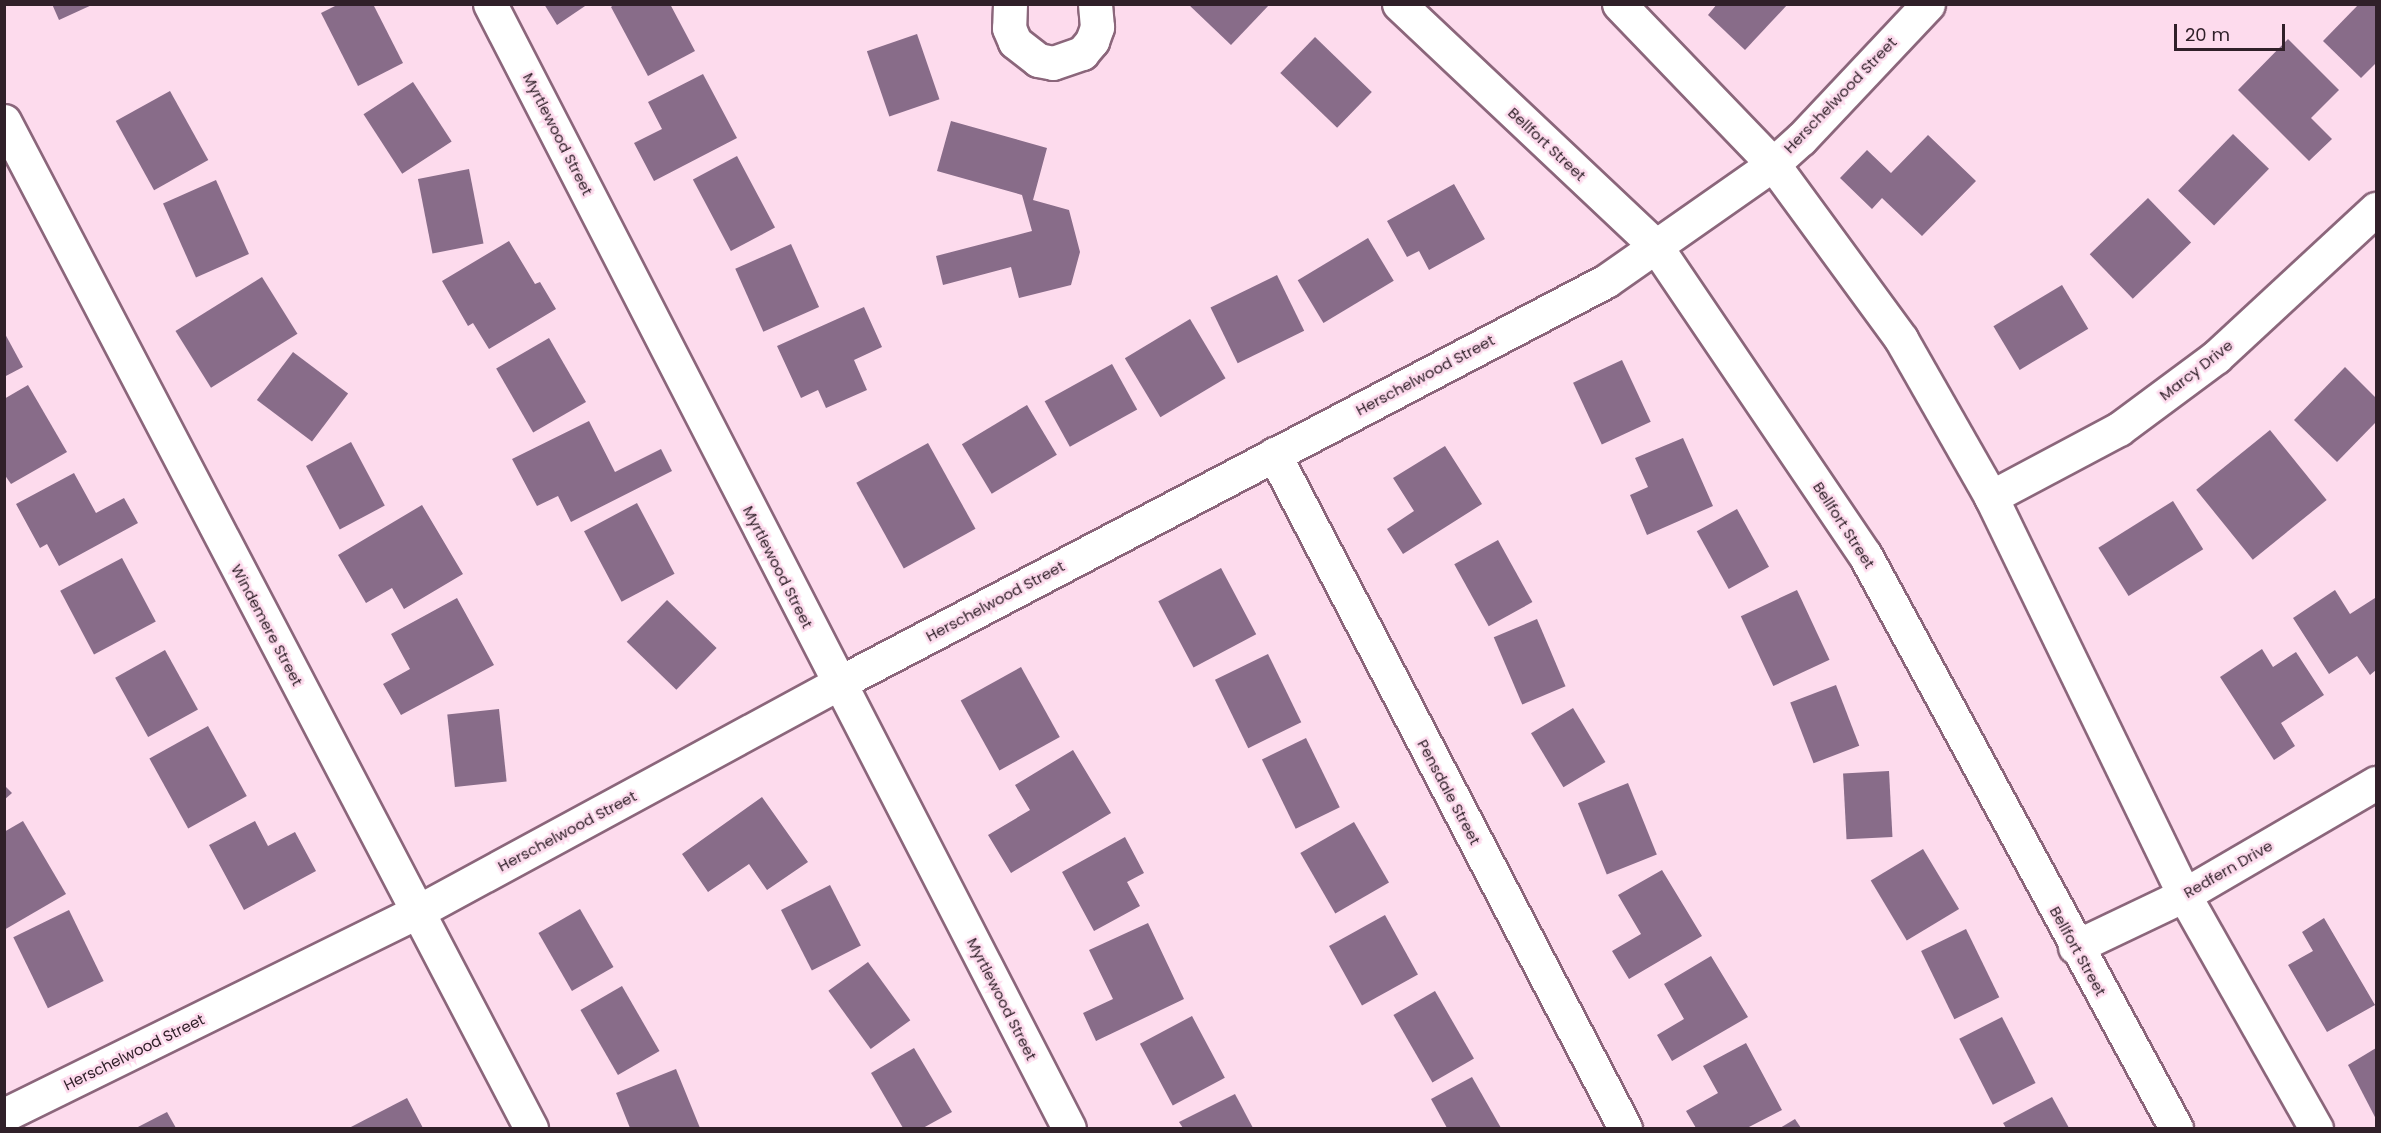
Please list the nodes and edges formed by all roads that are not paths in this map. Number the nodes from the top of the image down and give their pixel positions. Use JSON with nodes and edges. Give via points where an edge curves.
{"nodes":[{"id":1,"x":490,"y":4,"type":"edge"},
{"id":2,"x":1010,"y":4,"type":"edge"},
{"id":3,"x":1095,"y":4,"type":"edge"},
{"id":4,"x":1399,"y":4,"type":"edge"},
{"id":5,"x":1619,"y":4,"type":"edge"},
{"id":6,"x":1928,"y":4,"type":"edge"},
{"id":7,"x":4,"y":121,"type":"edge"},
{"id":8,"x":1773,"y":164,"type":"junction"},
{"id":9,"x":2376,"y":209,"type":"edge"},
{"id":10,"x":1655,"y":245,"type":"junction"},
{"id":11,"x":1274,"y":454,"type":"junction"},
{"id":12,"x":1991,"y":497,"type":"junction"},
{"id":13,"x":839,"y":683,"type":"junction"},
{"id":14,"x":2376,"y":783,"type":"edge"},
{"id":15,"x":2184,"y":895,"type":"junction"},
{"id":16,"x":417,"y":912,"type":"junction"},
{"id":17,"x":2075,"y":946,"type":"junction"},
{"id":18,"x":4,"y":1115,"type":"edge"},
{"id":19,"x":531,"y":1128,"type":"edge"},
{"id":20,"x":1070,"y":1128,"type":"edge"},
{"id":21,"x":1625,"y":1128,"type":"edge"},
{"id":22,"x":2176,"y":1128,"type":"edge"},
{"id":23,"x":2316,"y":1128,"type":"edge"}],
"edges":[{"from":1,"to":13,"type":"street","name":"Myrtlewood Street"},
{"from":2,"to":3,"type":"street","via":[[1009,28],[1015,42],[1038,60],[1053,63],[1082,53],[1092,41],[1097,27]]},
{"from":4,"to":10,"type":"street","name":"Bellfort Street"},
{"from":5,"to":8,"type":"street"},
{"from":6,"to":8,"type":"street","name":"Herschelwood Street"},
{"from":7,"to":16,"type":"street","name":"Windemere Street"},
{"from":8,"to":10,"type":"street","name":"Herschelwood Street"},
{"from":8,"to":12,"type":"street","via":[[1901,339]]},
{"from":9,"to":12,"type":"street","name":"Marcy Drive","via":[[2216,357],[2119,429]]},
{"from":10,"to":11,"type":"street","name":"Herschelwood Street","via":[[1606,281]]},
{"from":10,"to":17,"type":"street","name":"Bellfort Street","via":[[1865,555]]},
{"from":11,"to":13,"type":"street","name":"Herschelwood Street"},
{"from":11,"to":21,"type":"street","name":"Pensdale Street"},
{"from":12,"to":15,"type":"street"},
{"from":13,"to":16,"type":"street","name":"Herschelwood Street"},
{"from":13,"to":20,"type":"street","name":"Myrtlewood Street"},
{"from":14,"to":15,"type":"street","name":"Redfern Drive"},
{"from":15,"to":17,"type":"street","name":"Redfern Drive"},
{"from":15,"to":23,"type":"street"},
{"from":16,"to":18,"type":"street","name":"Herschelwood Street"},
{"from":16,"to":19,"type":"street","name":"Windemere Street"},
{"from":17,"to":22,"type":"street","name":"Bellfort Street"}]}
